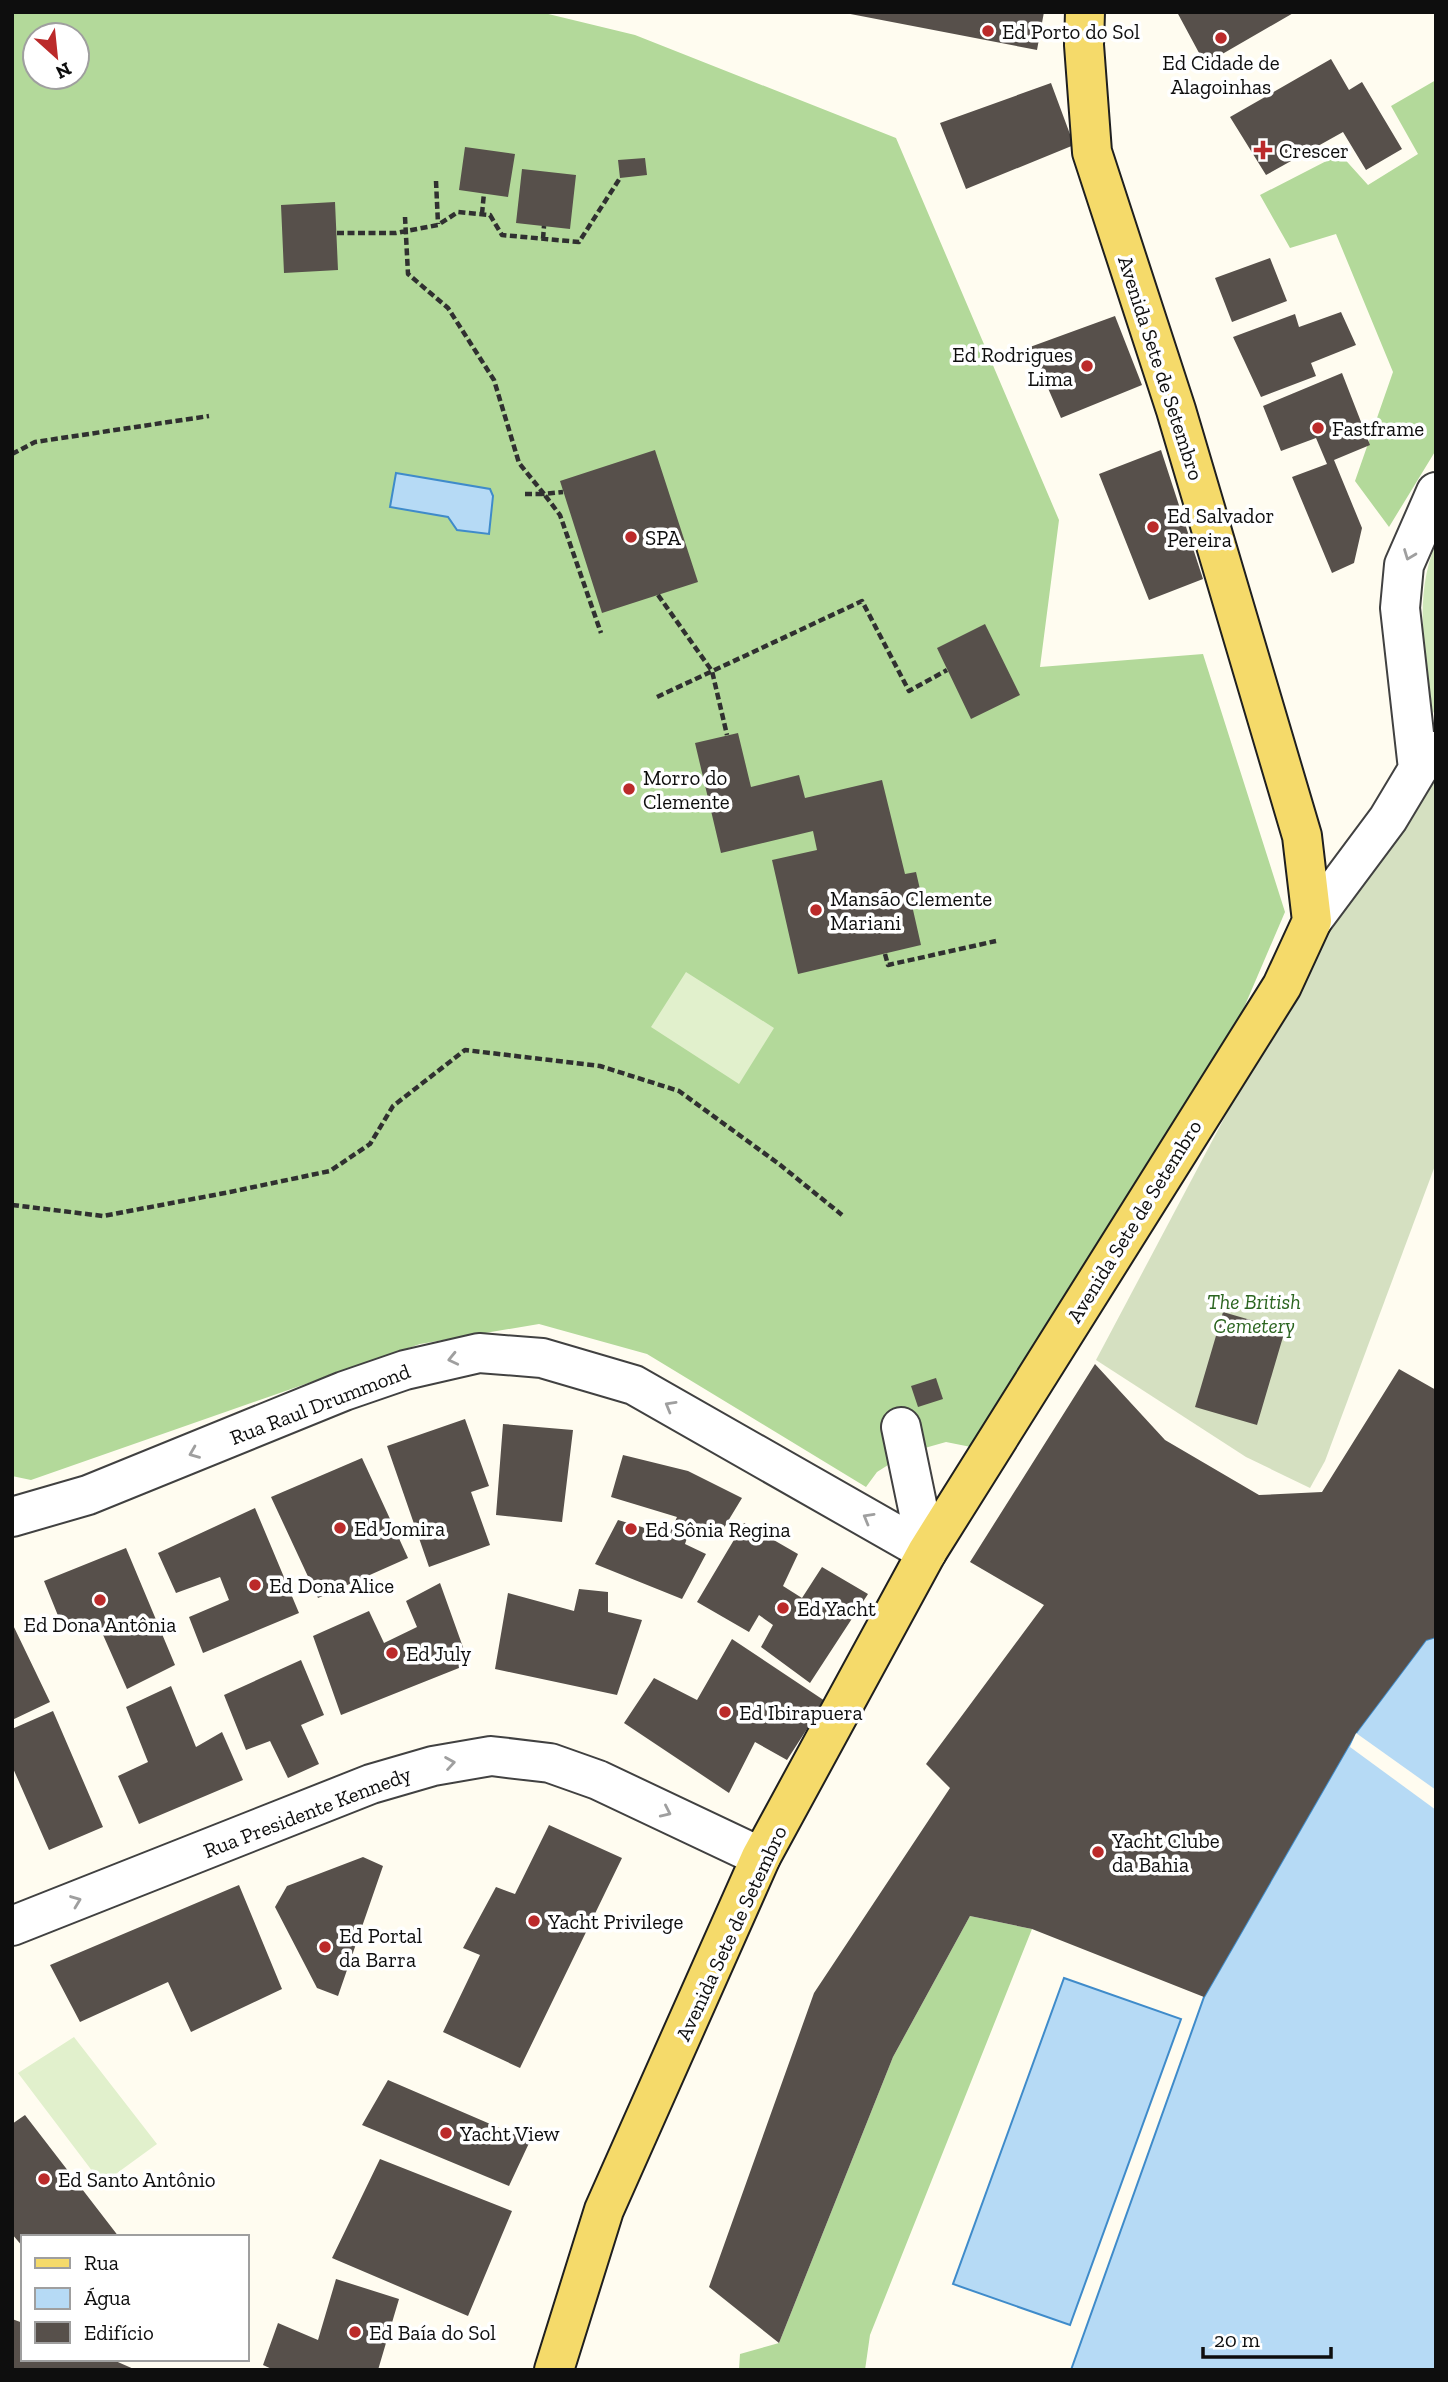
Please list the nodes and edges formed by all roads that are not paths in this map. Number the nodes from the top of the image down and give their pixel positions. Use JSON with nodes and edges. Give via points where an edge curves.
{"nodes":[{"id":1,"x":1085,"y":12,"type":"edge"},
{"id":2,"x":1436,"y":492,"type":"edge"},
{"id":3,"x":1427,"y":759,"type":"edge"},
{"id":4,"x":1312,"y":921,"type":"junction"},
{"id":5,"x":901,"y":1427,"type":"dead end"},
{"id":6,"x":12,"y":1517,"type":"edge"},
{"id":7,"x":927,"y":1552,"type":"junction"},
{"id":8,"x":761,"y":1857,"type":"junction"},
{"id":9,"x":12,"y":1926,"type":"edge"},
{"id":10,"x":554,"y":2370,"type":"edge"}],
"edges":[{"from":1,"to":4,"type":"main road","name":"Avenida Sete de Setembro","via":[[1092,152],[1176,410],[1302,836]]},
{"from":2,"to":3,"type":"street","one_way":true,"via":[[1404,565],[1400,608]]},
{"from":3,"to":4,"type":"street"},
{"from":4,"to":7,"type":"main road","name":"Avenida Sete de Setembro","via":[[1282,986]]},
{"from":5,"to":7,"type":"street"},
{"from":7,"to":6,"type":"street","name":"Rua Raul Drummond","one_way":true,"via":[[634,1385],[542,1358],[479,1353],[380,1378],[88,1495]]},
{"from":7,"to":8,"type":"main road","name":"Avenida Sete de Setembro"},
{"from":9,"to":8,"type":"street","name":"Rua Presidente Kennedy","one_way":true,"via":[[371,1784],[491,1756],[550,1763],[598,1780]]},
{"from":8,"to":10,"type":"main road","name":"Avenida Sete de Setembro","via":[[604,2210]]}]}
